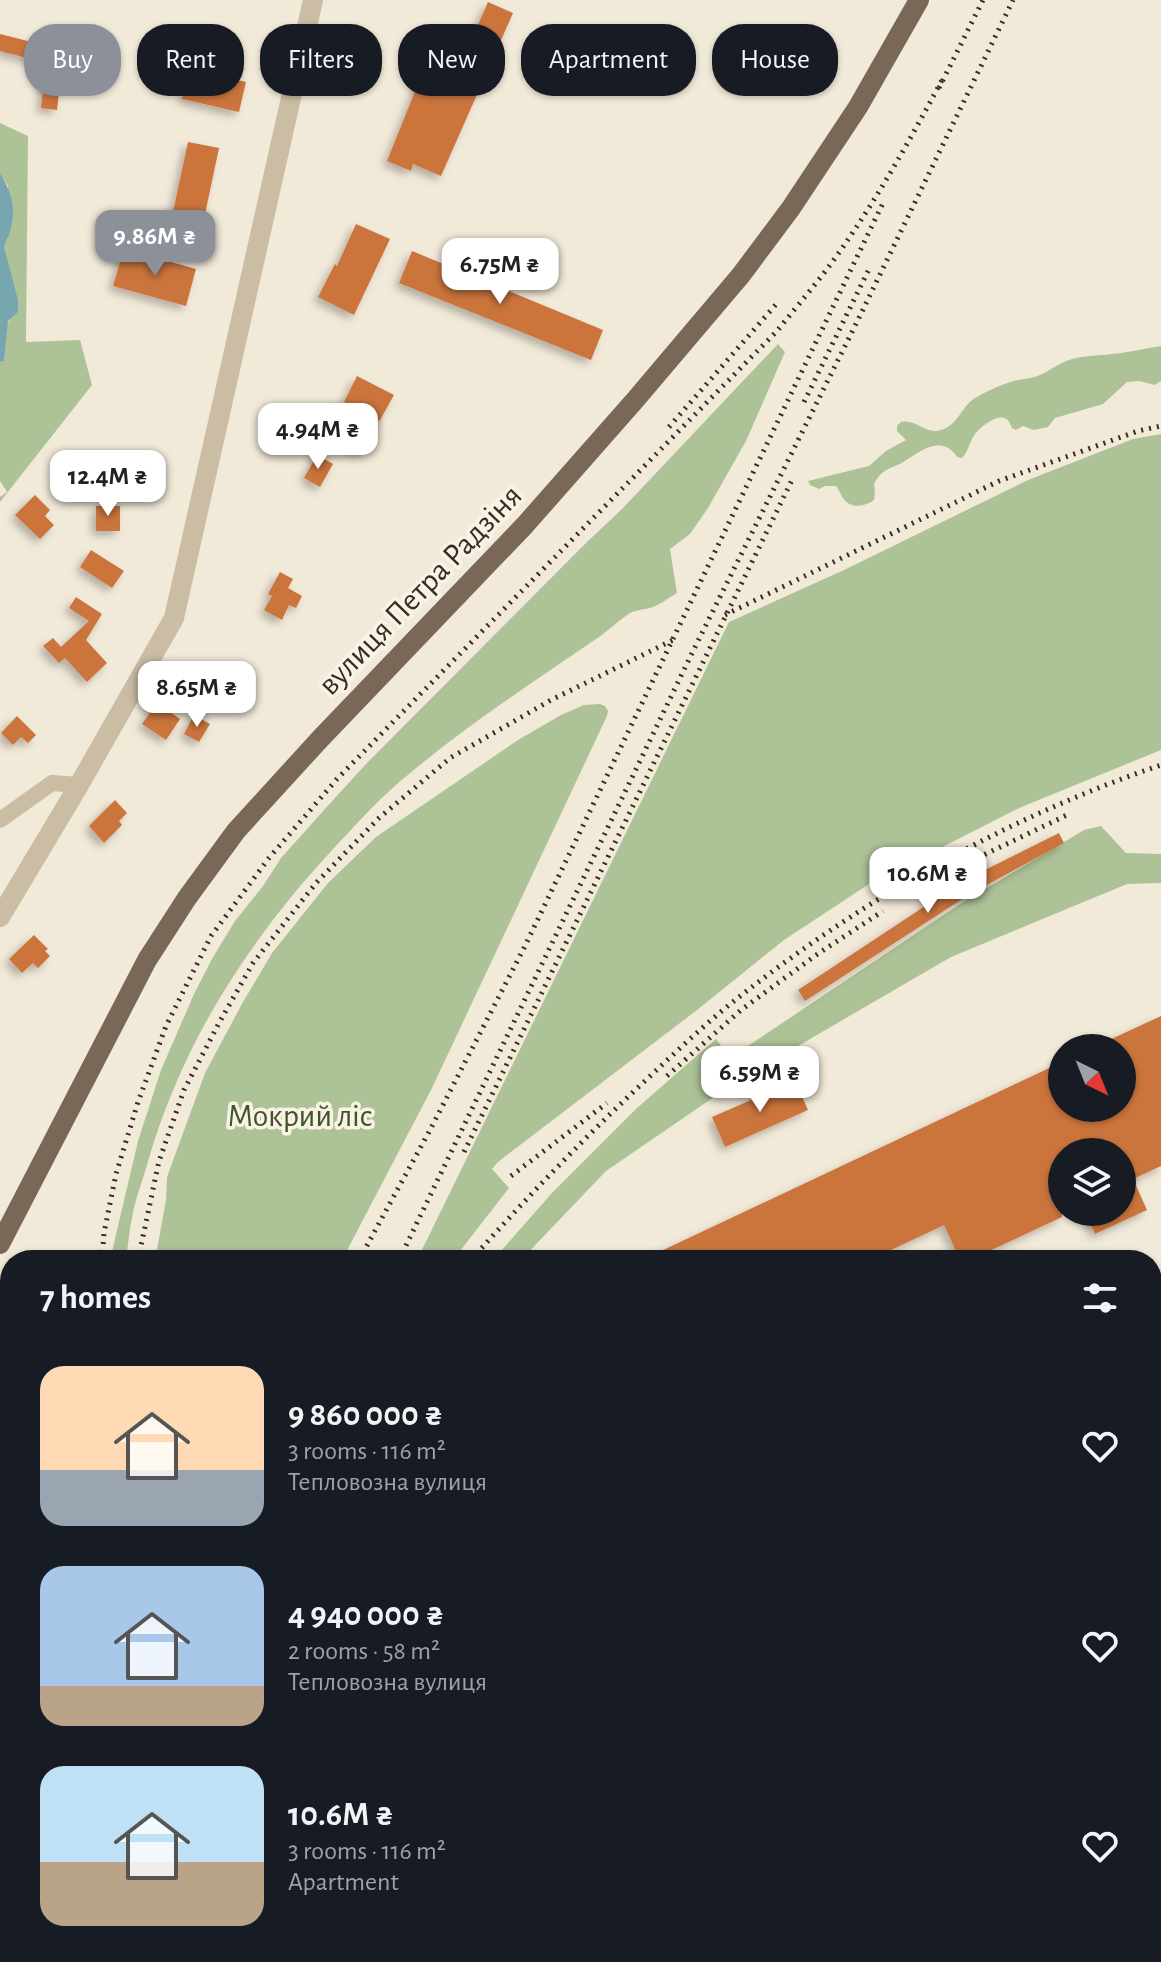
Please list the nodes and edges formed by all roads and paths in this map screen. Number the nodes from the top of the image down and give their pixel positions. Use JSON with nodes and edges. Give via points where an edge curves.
{"nodes":[{"id":1,"x":313,"y":0,"type":"edge"},
{"id":2,"x":919,"y":0,"type":"edge"},
{"id":3,"x":79,"y":785,"type":"junction"},
{"id":4,"x":0,"y":820,"type":"edge"},
{"id":5,"x":0,"y":917,"type":"edge"},
{"id":6,"x":0,"y":1244,"type":"edge"}],
"edges":[{"from":1,"to":3,"type":"street","via":[[174,618]]},
{"from":2,"to":6,"type":"main road","name":"вулиця Петра Радзіня","via":[[858,107],[741,275],[525,525],[236,831],[147,960]]},
{"from":3,"to":4,"type":"street","via":[[52,783]]},
{"from":3,"to":5,"type":"street"}]}
